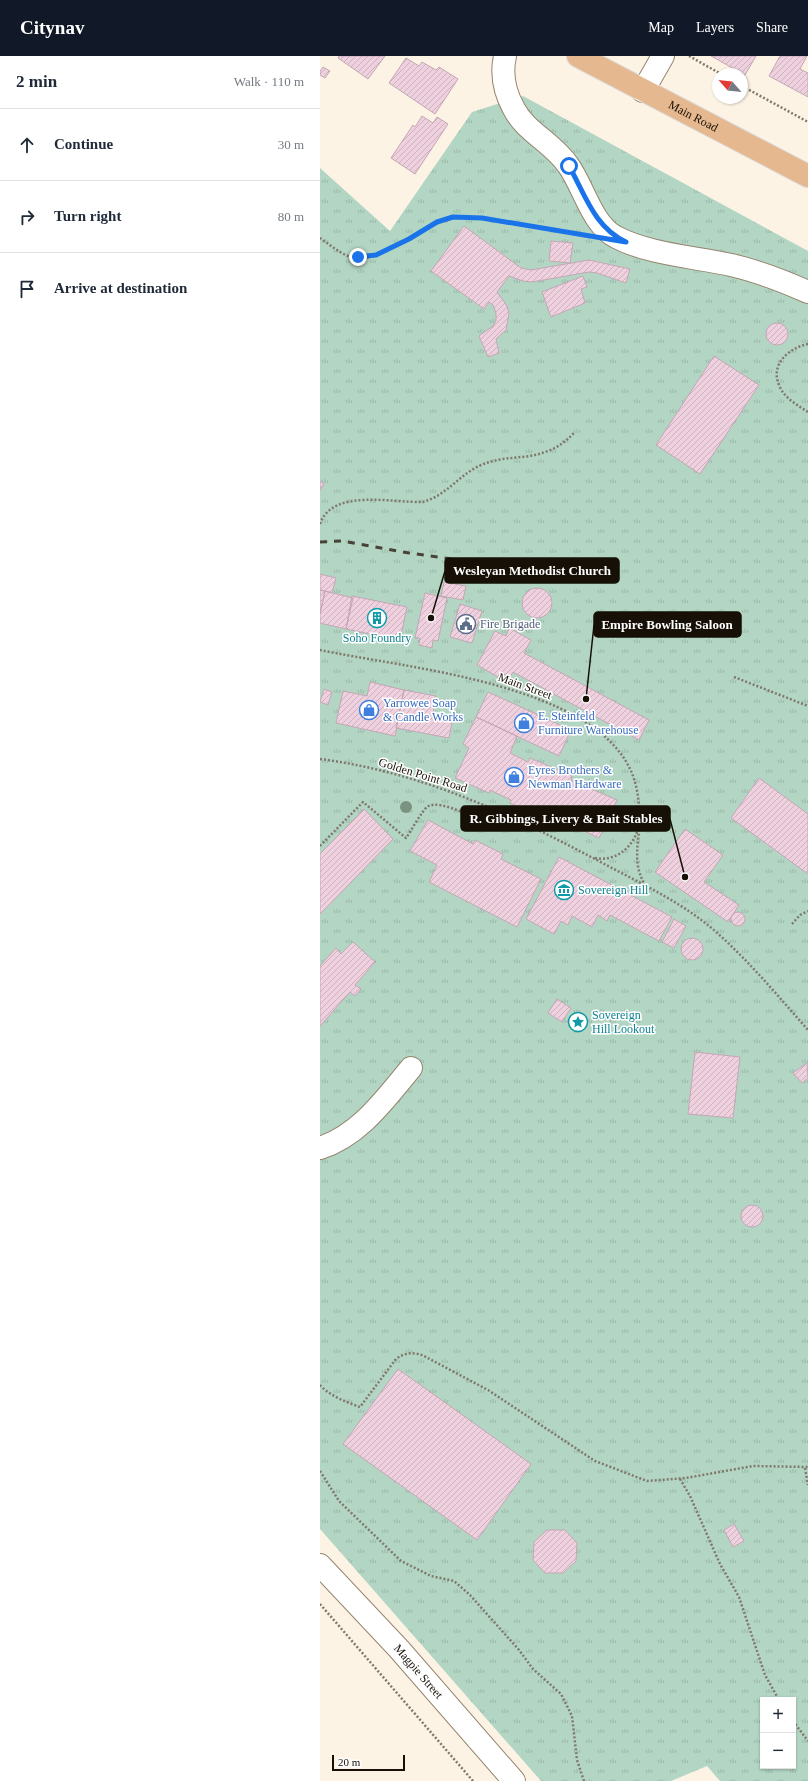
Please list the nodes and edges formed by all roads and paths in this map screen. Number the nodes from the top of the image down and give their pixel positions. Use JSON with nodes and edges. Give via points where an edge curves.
{"nodes":[{"id":1,"x":505,"y":56,"type":"edge"},
{"id":2,"x":578,"y":56,"type":"edge"},
{"id":3,"x":663,"y":56,"type":"edge"},
{"id":4,"x":689,"y":56,"type":"edge"},
{"id":5,"x":712,"y":69,"type":"edge"},
{"id":6,"x":748,"y":89,"type":"edge"},
{"id":7,"x":643,"y":91,"type":"junction"},
{"id":8,"x":808,"y":122,"type":"edge"},
{"id":9,"x":808,"y":176,"type":"edge"},
{"id":10,"x":580,"y":234,"type":"dead end"},
{"id":11,"x":320,"y":238,"type":"edge"},
{"id":12,"x":808,"y":292,"type":"edge"},
{"id":13,"x":808,"y":344,"type":"edge"},
{"id":14,"x":808,"y":412,"type":"edge"},
{"id":15,"x":575,"y":432,"type":"dead end"},
{"id":16,"x":320,"y":524,"type":"edge"},
{"id":17,"x":320,"y":650,"type":"edge"},
{"id":18,"x":734,"y":677,"type":"dead end"},
{"id":19,"x":808,"y":706,"type":"edge"},
{"id":20,"x":320,"y":759,"type":"edge"},
{"id":21,"x":511,"y":817,"type":"junction"},
{"id":22,"x":639,"y":823,"type":"junction"},
{"id":23,"x":320,"y":846,"type":"edge"},
{"id":24,"x":587,"y":855,"type":"junction"},
{"id":25,"x":646,"y":886,"type":"junction"},
{"id":26,"x":808,"y":910,"type":"edge"},
{"id":27,"x":792,"y":924,"type":"dead end"},
{"id":28,"x":808,"y":1030,"type":"edge"},
{"id":29,"x":411,"y":1068,"type":"dead end"},
{"id":30,"x":320,"y":1148,"type":"edge"},
{"id":31,"x":320,"y":1385,"type":"edge"},
{"id":32,"x":807,"y":1467,"type":"edge"},
{"id":33,"x":320,"y":1471,"type":"edge"},
{"id":34,"x":680,"y":1479,"type":"junction"},
{"id":35,"x":808,"y":1485,"type":"edge"},
{"id":36,"x":320,"y":1565,"type":"edge"},
{"id":37,"x":320,"y":1604,"type":"edge"},
{"id":38,"x":777,"y":1697,"type":"edge"},
{"id":39,"x":796,"y":1725,"type":"edge"},
{"id":40,"x":808,"y":1741,"type":"edge"},
{"id":41,"x":473,"y":1781,"type":"edge"},
{"id":42,"x":514,"y":1781,"type":"edge"},
{"id":43,"x":584,"y":1781,"type":"edge"}],
"edges":[{"from":1,"to":12,"type":"street","via":[[504,80],[509,99],[520,118],[569,166],[591,208],[614,236],[647,248],[739,267],[776,278]]},
{"from":2,"to":7,"type":"main road","name":"Main Road"},
{"from":3,"to":7,"type":"street"},
{"from":4,"to":5,"type":"path"},
{"from":6,"to":8,"type":"path"},
{"from":7,"to":9,"type":"main road","name":"Main Road"},
{"from":10,"to":11,"type":"path","via":[[482,218],[453,217],[437,222],[376,255],[358,257],[345,254]]},
{"from":13,"to":14,"type":"path","via":[[781,359],[777,367],[779,386],[786,396]]},
{"from":15,"to":16,"type":"path","via":[[564,443],[545,453],[495,460],[478,466],[430,500],[342,502],[327,513]]},
{"from":17,"to":22,"type":"path","name":"Main Street","via":[[488,683],[521,692],[566,712],[600,732],[626,760],[636,784]]},
{"from":18,"to":19,"type":"path"},
{"from":20,"to":21,"type":"path","name":"Golden Point Road","via":[[376,769],[438,786]]},
{"from":21,"to":23,"type":"path","via":[[499,829],[454,809],[433,805],[426,807],[406,838],[363,802]]},
{"from":21,"to":24,"type":"path","name":"Golden Point Road"},
{"from":22,"to":24,"type":"path","via":[[634,840],[618,855],[600,859]]},
{"from":22,"to":25,"type":"path","name":"Main Street","via":[[637,864]]},
{"from":24,"to":25,"type":"path","name":"Golden Point Road"},
{"from":25,"to":28,"type":"path","name":"Golden Point Road","via":[[683,906],[714,931],[761,977]]},
{"from":26,"to":27,"type":"path"},
{"from":29,"to":30,"type":"street","via":[[363,1124]]},
{"from":31,"to":34,"type":"path","via":[[347,1403],[360,1407],[396,1359],[406,1354],[420,1354],[488,1390],[595,1461],[647,1481]]},
{"from":32,"to":34,"type":"path","via":[[753,1466]]},
{"from":32,"to":35,"type":"path"},
{"from":33,"to":43,"type":"path","via":[[339,1501],[401,1561],[431,1576],[454,1581],[470,1595],[533,1669],[561,1694],[572,1716],[577,1760]]},
{"from":34,"to":38,"type":"path","via":[[720,1564],[739,1596],[765,1675]]},
{"from":36,"to":42,"type":"street","name":"Magpie Street","via":[[399,1649]]},
{"from":37,"to":41,"type":"path"},
{"from":39,"to":40,"type":"path"}]}
